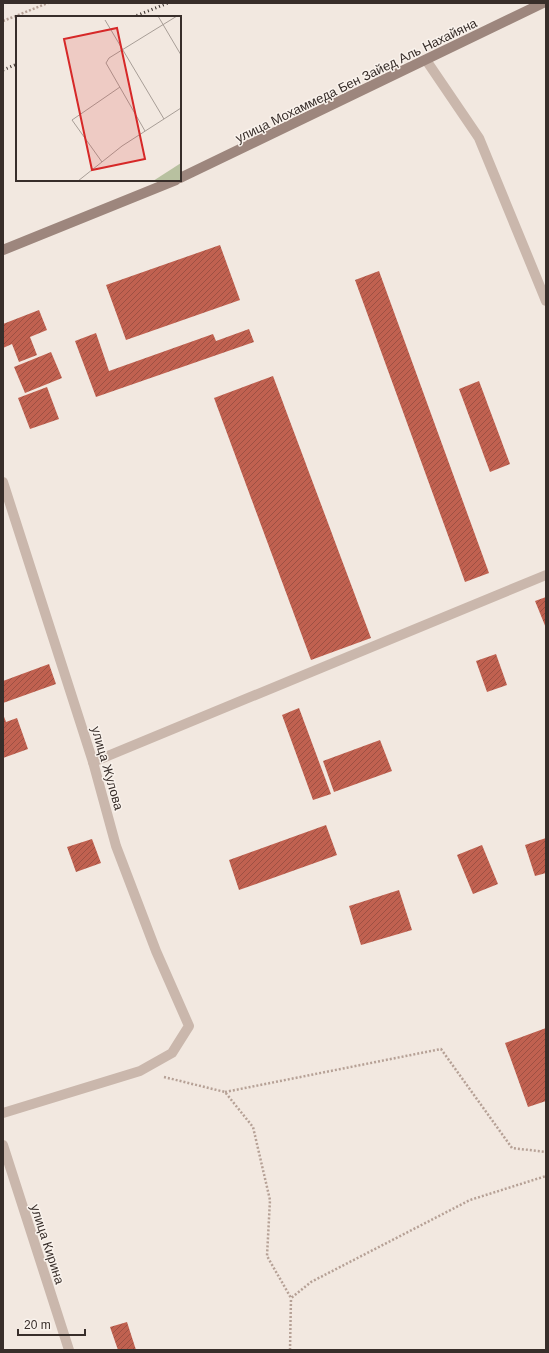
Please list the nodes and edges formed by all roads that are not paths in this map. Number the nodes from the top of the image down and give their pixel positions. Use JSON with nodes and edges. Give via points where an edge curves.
{"nodes":[{"id":1,"x":542,"y":3,"type":"edge"},
{"id":2,"x":426,"y":60,"type":"junction"},
{"id":3,"x":181,"y":178,"type":"edge"},
{"id":4,"x":174,"y":181,"type":"edge"},
{"id":5,"x":3,"y":250,"type":"edge"},
{"id":6,"x":546,"y":301,"type":"edge"},
{"id":7,"x":3,"y":482,"type":"edge"},
{"id":8,"x":546,"y":575,"type":"edge"},
{"id":9,"x":94,"y":762,"type":"junction"},
{"id":10,"x":3,"y":1113,"type":"edge"},
{"id":11,"x":3,"y":1145,"type":"edge"},
{"id":12,"x":69,"y":1350,"type":"edge"}],
"edges":[{"from":1,"to":2,"type":"main road","name":"улица Мохаммеда Бен Зайед Аль Нахайяна"},
{"from":2,"to":3,"type":"main road","name":"улица Мохаммеда Бен Зайед Аль Нахайяна"},
{"from":2,"to":6,"type":"street","via":[[479,138]]},
{"from":4,"to":5,"type":"main road"},
{"from":7,"to":9,"type":"street","name":"улица Жулова"},
{"from":8,"to":9,"type":"street"},
{"from":9,"to":10,"type":"street","name":"улица Жулова","via":[[116,846],[156,951],[189,1026],[172,1053],[140,1071]]},
{"from":11,"to":12,"type":"street","name":"улица Кирина"}]}
